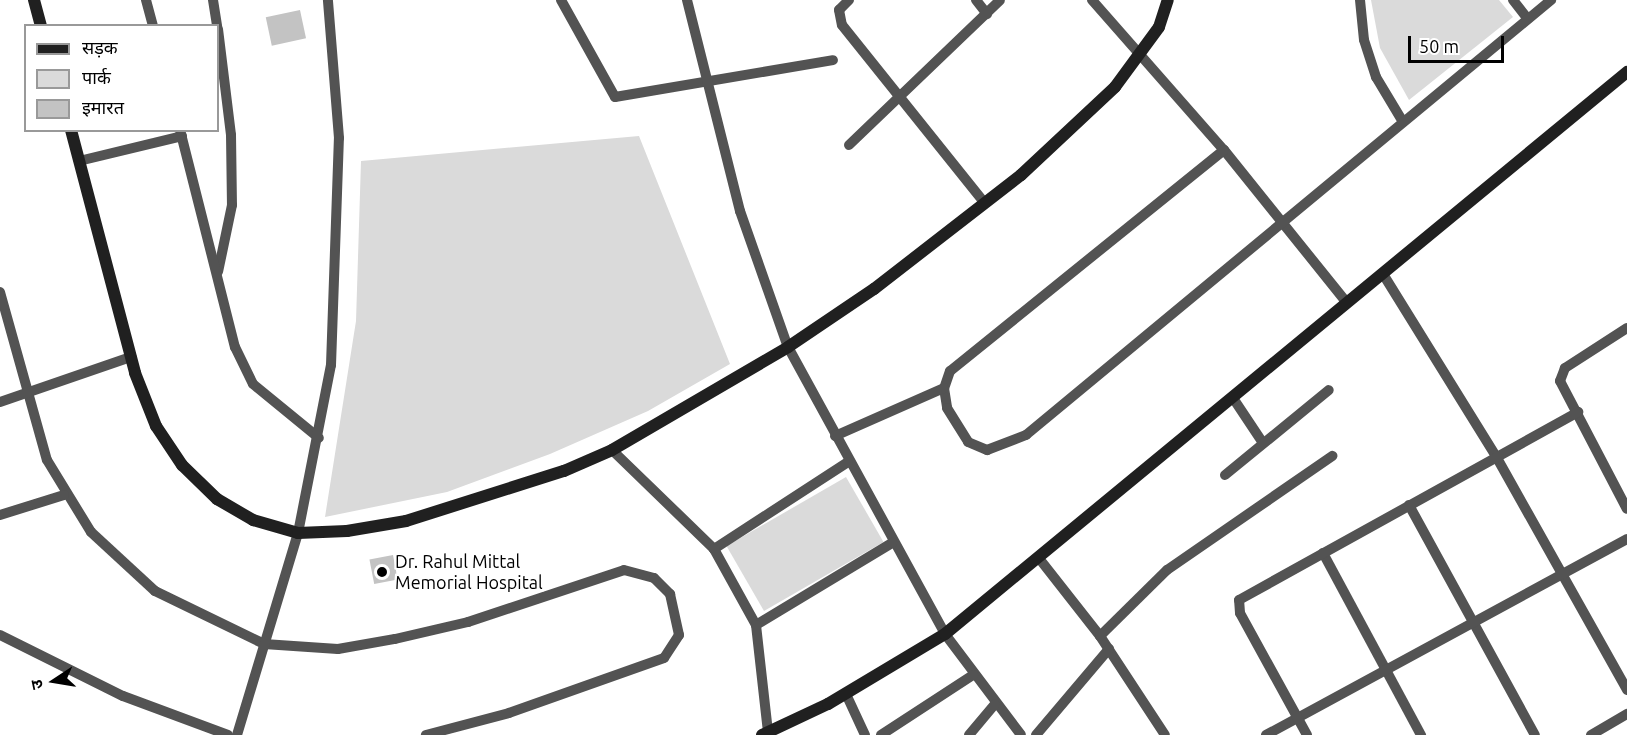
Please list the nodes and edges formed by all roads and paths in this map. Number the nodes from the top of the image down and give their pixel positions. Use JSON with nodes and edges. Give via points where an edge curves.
{"nodes":[{"id":1,"x":34,"y":0,"type":"edge"},
{"id":2,"x":146,"y":0,"type":"edge"},
{"id":3,"x":213,"y":0,"type":"edge"},
{"id":4,"x":328,"y":0,"type":"edge"},
{"id":5,"x":561,"y":0,"type":"edge"},
{"id":6,"x":687,"y":0,"type":"edge"},
{"id":7,"x":849,"y":0,"type":"edge"},
{"id":8,"x":976,"y":0,"type":"edge"},
{"id":9,"x":1000,"y":0,"type":"edge"},
{"id":10,"x":1092,"y":0,"type":"edge"},
{"id":11,"x":1168,"y":0,"type":"edge"},
{"id":12,"x":1360,"y":0,"type":"edge"},
{"id":13,"x":1513,"y":0,"type":"edge"},
{"id":14,"x":1551,"y":0,"type":"edge"},
{"id":15,"x":987,"y":14,"type":"junction"},
{"id":16,"x":1528,"y":19,"type":"junction"},
{"id":17,"x":40,"y":24,"type":"edge"},
{"id":18,"x":152,"y":24,"type":"edge"},
{"id":19,"x":216,"y":24,"type":"edge"},
{"id":20,"x":219,"y":43,"type":"edge"},
{"id":21,"x":1141,"y":55,"type":"junction"},
{"id":22,"x":833,"y":60,"type":"dead end"},
{"id":23,"x":1627,"y":72,"type":"edge"},
{"id":24,"x":706,"y":83,"type":"junction"},
{"id":25,"x":902,"y":94,"type":"junction"},
{"id":26,"x":1403,"y":122,"type":"junction"},
{"id":27,"x":71,"y":132,"type":"edge"},
{"id":28,"x":181,"y":133,"type":"edge"},
{"id":29,"x":849,"y":146,"type":"dead end"},
{"id":30,"x":1224,"y":150,"type":"junction"},
{"id":31,"x":79,"y":161,"type":"junction"},
{"id":32,"x":984,"y":202,"type":"junction"},
{"id":33,"x":1283,"y":224,"type":"junction"},
{"id":34,"x":1383,"y":274,"type":"junction"},
{"id":35,"x":217,"y":275,"type":"junction"},
{"id":36,"x":0,"y":292,"type":"edge"},
{"id":37,"x":1347,"y":303,"type":"junction"},
{"id":38,"x":1627,"y":328,"type":"edge"},
{"id":39,"x":788,"y":347,"type":"junction"},
{"id":40,"x":131,"y":357,"type":"junction"},
{"id":41,"x":944,"y":388,"type":"junction"},
{"id":42,"x":1329,"y":390,"type":"dead end"},
{"id":43,"x":27,"y":393,"type":"junction"},
{"id":44,"x":1233,"y":398,"type":"junction"},
{"id":45,"x":0,"y":402,"type":"edge"},
{"id":46,"x":1578,"y":412,"type":"junction"},
{"id":47,"x":835,"y":436,"type":"junction"},
{"id":48,"x":319,"y":438,"type":"junction"},
{"id":49,"x":1263,"y":443,"type":"junction"},
{"id":50,"x":612,"y":450,"type":"junction"},
{"id":51,"x":1332,"y":456,"type":"dead end"},
{"id":52,"x":1497,"y":458,"type":"junction"},
{"id":53,"x":848,"y":462,"type":"junction"},
{"id":54,"x":1225,"y":475,"type":"dead end"},
{"id":55,"x":64,"y":495,"type":"junction"},
{"id":56,"x":1409,"y":505,"type":"junction"},
{"id":57,"x":1627,"y":508,"type":"edge"},
{"id":58,"x":0,"y":514,"type":"edge"},
{"id":59,"x":298,"y":533,"type":"junction"},
{"id":60,"x":1627,"y":539,"type":"edge"},
{"id":61,"x":892,"y":543,"type":"junction"},
{"id":62,"x":714,"y":549,"type":"junction"},
{"id":63,"x":1323,"y":553,"type":"junction"},
{"id":64,"x":1038,"y":557,"type":"junction"},
{"id":65,"x":1563,"y":571,"type":"junction"},
{"id":66,"x":1474,"y":619,"type":"junction"},
{"id":67,"x":756,"y":625,"type":"junction"},
{"id":68,"x":945,"y":634,"type":"junction"},
{"id":69,"x":0,"y":635,"type":"edge"},
{"id":70,"x":1100,"y":636,"type":"junction"},
{"id":71,"x":264,"y":644,"type":"junction"},
{"id":72,"x":1109,"y":649,"type":"junction"},
{"id":73,"x":1386,"y":668,"type":"junction"},
{"id":74,"x":973,"y":675,"type":"junction"},
{"id":75,"x":1627,"y":690,"type":"edge"},
{"id":76,"x":846,"y":694,"type":"junction"},
{"id":77,"x":995,"y":704,"type":"junction"},
{"id":78,"x":1627,"y":714,"type":"edge"},
{"id":79,"x":1297,"y":718,"type":"junction"},
{"id":80,"x":765,"y":734,"type":"edge"},
{"id":81,"x":228,"y":735,"type":"edge"},
{"id":82,"x":237,"y":735,"type":"edge"},
{"id":83,"x":426,"y":735,"type":"edge"},
{"id":84,"x":865,"y":735,"type":"edge"},
{"id":85,"x":881,"y":735,"type":"edge"},
{"id":86,"x":969,"y":735,"type":"edge"},
{"id":87,"x":1021,"y":735,"type":"edge"},
{"id":88,"x":1036,"y":735,"type":"edge"},
{"id":89,"x":1165,"y":735,"type":"edge"},
{"id":90,"x":1266,"y":735,"type":"edge"},
{"id":91,"x":1307,"y":735,"type":"edge"},
{"id":92,"x":1421,"y":735,"type":"edge"},
{"id":93,"x":1535,"y":735,"type":"edge"},
{"id":94,"x":1591,"y":735,"type":"edge"}],
"edges":[{"from":1,"to":17,"type":"street"},
{"from":2,"to":18,"type":"street"},
{"from":3,"to":19,"type":"street"},
{"from":4,"to":48,"type":"street","via":[[339,138],[338,267],[331,365]]},
{"from":5,"to":24,"type":"street","via":[[615,97]]},
{"from":6,"to":24,"type":"street"},
{"from":7,"to":25,"type":"street","via":[[839,10],[842,25]]},
{"from":8,"to":15,"type":"street"},
{"from":9,"to":15,"type":"street"},
{"from":10,"to":21,"type":"street"},
{"from":11,"to":21,"type":"street"},
{"from":12,"to":26,"type":"street","via":[[1364,40],[1376,77]]},
{"from":13,"to":16,"type":"street"},
{"from":14,"to":16,"type":"street"},
{"from":15,"to":25,"type":"street"},
{"from":16,"to":26,"type":"street"},
{"from":20,"to":35,"type":"street","via":[[231,135],[232,205]]},
{"from":21,"to":30,"type":"street"},
{"from":21,"to":32,"type":"street","via":[[1115,87]]},
{"from":22,"to":24,"type":"street"},
{"from":23,"to":34,"type":"street"},
{"from":24,"to":39,"type":"street","via":[[740,211]]},
{"from":25,"to":29,"type":"street"},
{"from":25,"to":32,"type":"street"},
{"from":26,"to":33,"type":"street"},
{"from":27,"to":31,"type":"street"},
{"from":28,"to":31,"type":"street"},
{"from":28,"to":35,"type":"street"},
{"from":30,"to":33,"type":"street"},
{"from":30,"to":41,"type":"street","via":[[965,356]]},
{"from":31,"to":40,"type":"street"},
{"from":32,"to":39,"type":"street","via":[[874,289]]},
{"from":33,"to":37,"type":"street"},
{"from":33,"to":41,"type":"street","via":[[1005,446],[987,450],[968,442],[956,427]]},
{"from":34,"to":37,"type":"street"},
{"from":34,"to":52,"type":"street"},
{"from":35,"to":48,"type":"street","via":[[236,347],[252,384]]},
{"from":36,"to":43,"type":"street"},
{"from":37,"to":44,"type":"street"},
{"from":38,"to":46,"type":"street","via":[[1561,374]]},
{"from":39,"to":47,"type":"street"},
{"from":39,"to":50,"type":"street"},
{"from":40,"to":43,"type":"street"},
{"from":40,"to":59,"type":"street","via":[[156,426],[182,465],[217,499],[253,520]]},
{"from":41,"to":47,"type":"street"},
{"from":42,"to":49,"type":"street"},
{"from":43,"to":45,"type":"street"},
{"from":43,"to":55,"type":"street"},
{"from":44,"to":49,"type":"street"},
{"from":44,"to":64,"type":"street"},
{"from":46,"to":52,"type":"street"},
{"from":46,"to":57,"type":"street"},
{"from":47,"to":53,"type":"street"},
{"from":48,"to":59,"type":"street"},
{"from":49,"to":54,"type":"street"},
{"from":50,"to":59,"type":"street","via":[[484,500],[406,521]]},
{"from":50,"to":62,"type":"street"},
{"from":51,"to":70,"type":"street","via":[[1167,570]]},
{"from":52,"to":56,"type":"street"},
{"from":52,"to":65,"type":"street"},
{"from":53,"to":61,"type":"street"},
{"from":53,"to":62,"type":"street"},
{"from":55,"to":58,"type":"street"},
{"from":55,"to":71,"type":"street","via":[[108,552],[155,591]]},
{"from":56,"to":63,"type":"street"},
{"from":56,"to":66,"type":"street"},
{"from":59,"to":71,"type":"street"},
{"from":60,"to":65,"type":"street"},
{"from":61,"to":67,"type":"street"},
{"from":61,"to":68,"type":"street"},
{"from":62,"to":67,"type":"street"},
{"from":63,"to":73,"type":"street"},
{"from":63,"to":79,"type":"street","via":[[1245,594],[1238,607]]},
{"from":64,"to":68,"type":"street"},
{"from":64,"to":70,"type":"street"},
{"from":65,"to":66,"type":"street"},
{"from":65,"to":75,"type":"street"},
{"from":66,"to":73,"type":"street"},
{"from":66,"to":93,"type":"street"},
{"from":67,"to":80,"type":"street"},
{"from":68,"to":74,"type":"street"},
{"from":68,"to":76,"type":"street"},
{"from":69,"to":81,"type":"street","via":[[131,700]]},
{"from":70,"to":72,"type":"street"},
{"from":71,"to":82,"type":"street"},
{"from":71,"to":83,"type":"street","via":[[338,649],[395,639],[468,622],[624,570],[654,578],[670,594],[679,634],[664,658],[509,713]]},
{"from":72,"to":88,"type":"street"},
{"from":72,"to":89,"type":"street"},
{"from":73,"to":79,"type":"street"},
{"from":73,"to":92,"type":"street"},
{"from":74,"to":77,"type":"street"},
{"from":74,"to":85,"type":"street"},
{"from":76,"to":80,"type":"street"},
{"from":76,"to":84,"type":"street"},
{"from":77,"to":86,"type":"street"},
{"from":77,"to":87,"type":"street"},
{"from":78,"to":94,"type":"street"},
{"from":79,"to":90,"type":"street"},
{"from":79,"to":91,"type":"street"}]}
